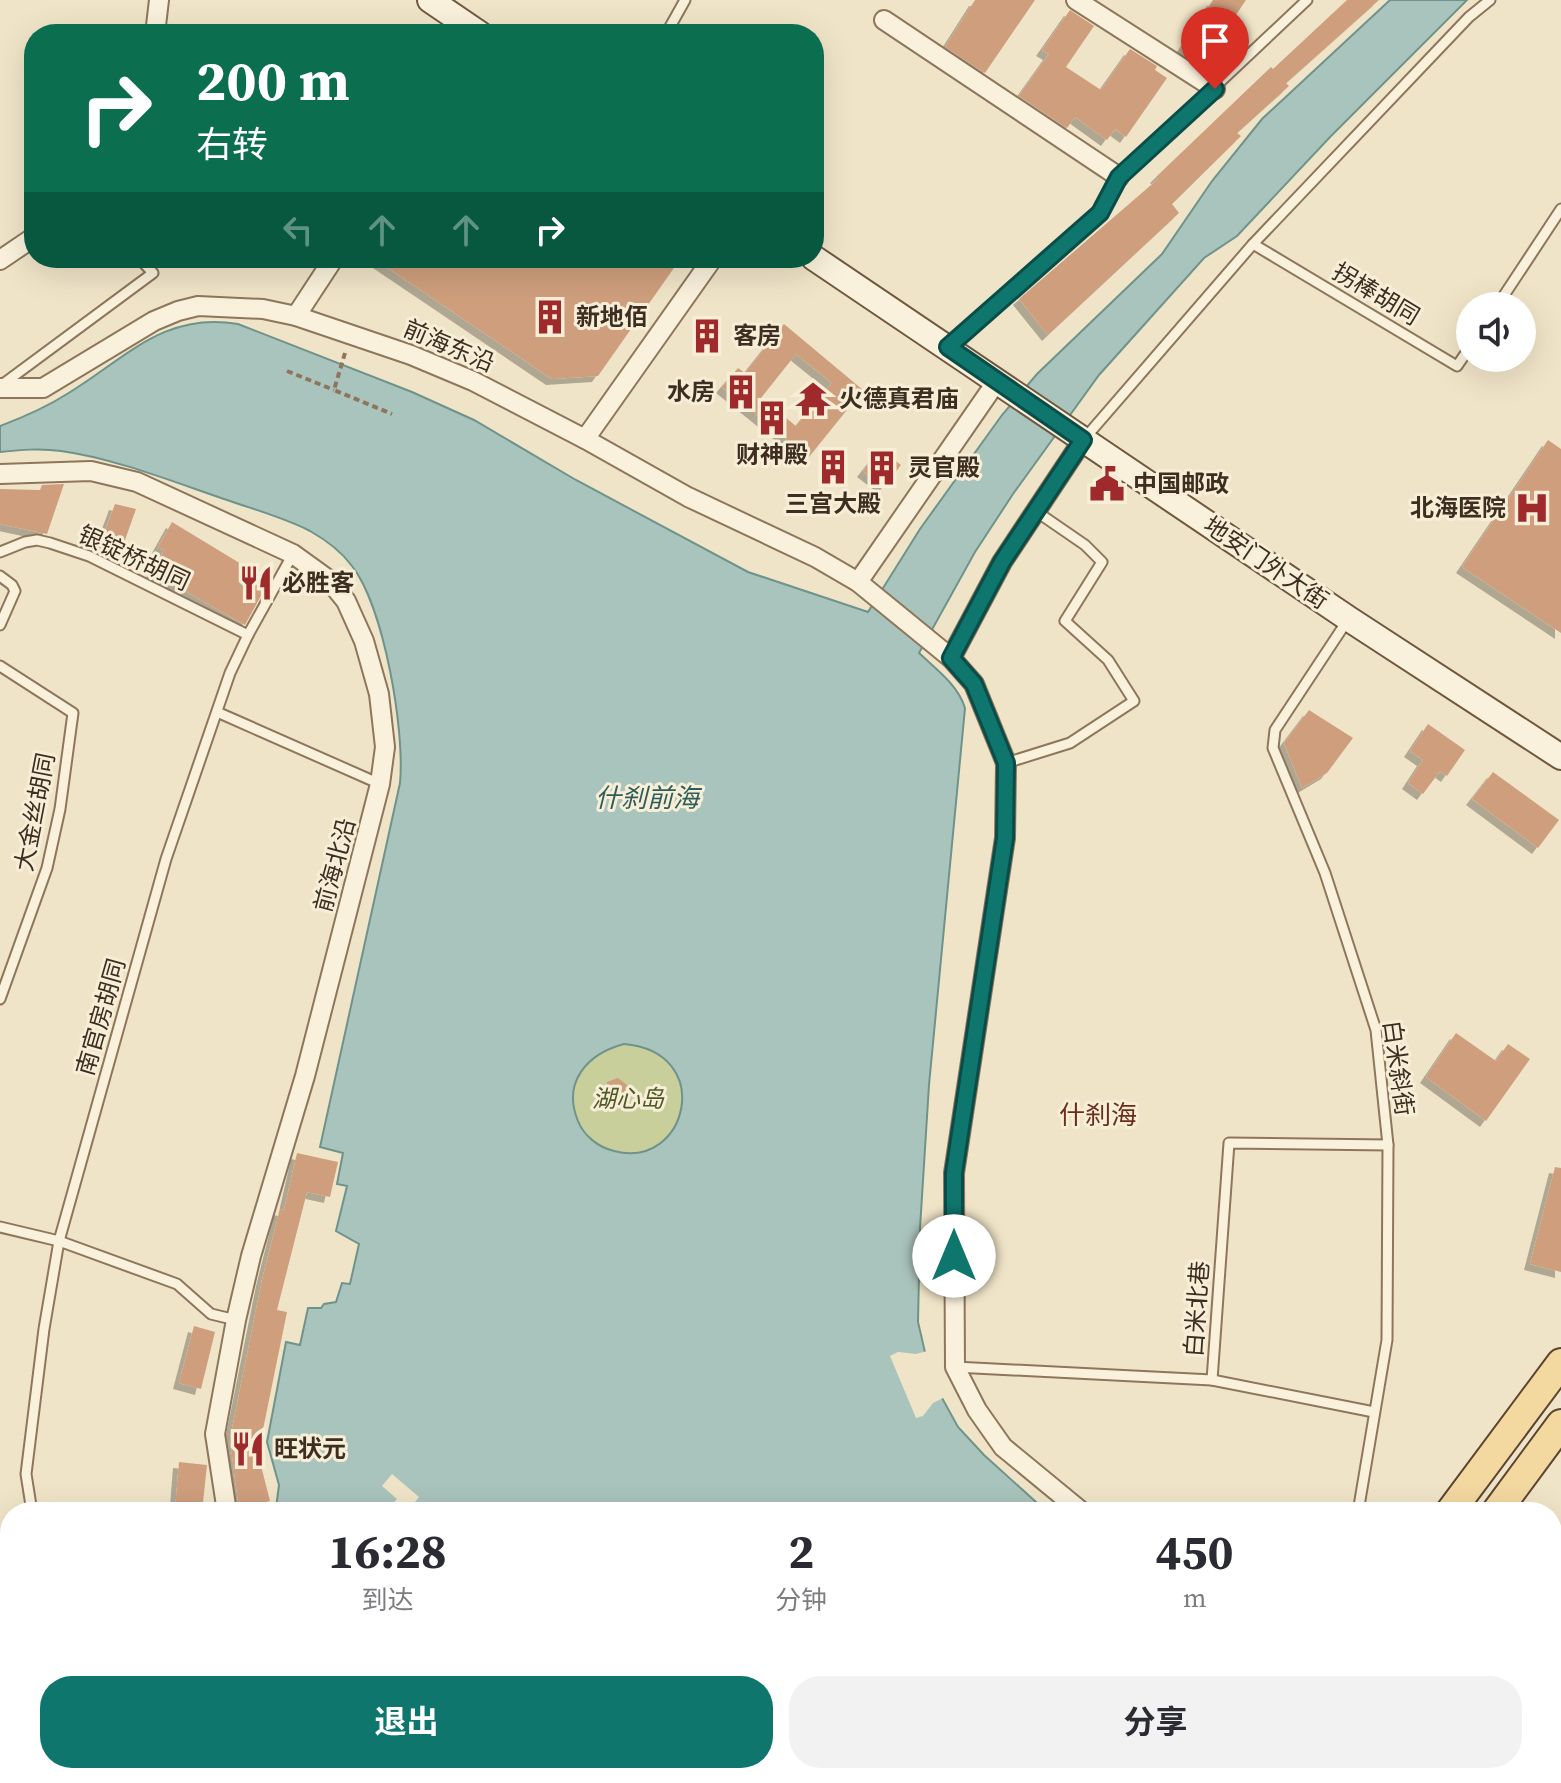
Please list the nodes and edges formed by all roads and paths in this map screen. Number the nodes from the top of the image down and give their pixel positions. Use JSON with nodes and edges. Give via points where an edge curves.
{"nodes":[{"id":1,"x":159,"y":0,"type":"edge"},
{"id":2,"x":430,"y":0,"type":"edge"},
{"id":3,"x":685,"y":0,"type":"edge"},
{"id":4,"x":1076,"y":0,"type":"edge"},
{"id":5,"x":1307,"y":0,"type":"edge"},
{"id":6,"x":1490,"y":0,"type":"edge"},
{"id":7,"x":884,"y":20,"type":"dead end"},
{"id":8,"x":156,"y":24,"type":"edge"},
{"id":9,"x":465,"y":24,"type":"edge"},
{"id":10,"x":672,"y":24,"type":"edge"},
{"id":11,"x":1215,"y":89,"type":"junction"},
{"id":12,"x":1119,"y":177,"type":"junction"},
{"id":13,"x":1561,"y":209,"type":"edge"},
{"id":14,"x":24,"y":244,"type":"edge"},
{"id":15,"x":1253,"y":244,"type":"junction"},
{"id":16,"x":0,"y":260,"type":"edge"},
{"id":17,"x":824,"y":265,"type":"edge"},
{"id":18,"x":148,"y":268,"type":"edge"},
{"id":19,"x":327,"y":268,"type":"edge"},
{"id":20,"x":706,"y":268,"type":"edge"},
{"id":21,"x":1506,"y":292,"type":"edge"},
{"id":22,"x":296,"y":316,"type":"junction"},
{"id":23,"x":948,"y":347,"type":"junction"},
{"id":24,"x":1456,"y":365,"type":"edge"},
{"id":25,"x":287,"y":371,"type":"dead end"},
{"id":26,"x":339,"y":374,"type":"dead end"},
{"id":27,"x":997,"y":381,"type":"junction"},
{"id":28,"x":0,"y":387,"type":"edge"},
{"id":29,"x":334,"y":390,"type":"junction"},
{"id":30,"x":392,"y":414,"type":"dead end"},
{"id":31,"x":585,"y":439,"type":"junction"},
{"id":32,"x":1083,"y":440,"type":"junction"},
{"id":33,"x":0,"y":474,"type":"edge"},
{"id":34,"x":1037,"y":512,"type":"junction"},
{"id":35,"x":0,"y":552,"type":"edge"},
{"id":36,"x":293,"y":554,"type":"junction"},
{"id":37,"x":0,"y":576,"type":"edge"},
{"id":38,"x":858,"y":582,"type":"junction"},
{"id":39,"x":1349,"y":619,"type":"junction"},
{"id":40,"x":0,"y":625,"type":"edge"},
{"id":41,"x":248,"y":635,"type":"junction"},
{"id":42,"x":951,"y":658,"type":"junction"},
{"id":43,"x":0,"y":666,"type":"edge"},
{"id":44,"x":217,"y":712,"type":"junction"},
{"id":45,"x":1561,"y":757,"type":"edge"},
{"id":46,"x":1006,"y":763,"type":"junction"},
{"id":47,"x":380,"y":784,"type":"junction"},
{"id":48,"x":0,"y":999,"type":"edge"},
{"id":49,"x":1388,"y":1145,"type":"junction"},
{"id":50,"x":0,"y":1227,"type":"edge"},
{"id":51,"x":59,"y":1241,"type":"junction"},
{"id":52,"x":236,"y":1320,"type":"junction"},
{"id":53,"x":1561,"y":1363,"type":"edge"},
{"id":54,"x":955,"y":1367,"type":"junction"},
{"id":55,"x":1212,"y":1380,"type":"junction"},
{"id":56,"x":1374,"y":1412,"type":"junction"},
{"id":57,"x":1561,"y":1424,"type":"edge"},
{"id":58,"x":30,"y":1502,"type":"edge"},
{"id":59,"x":225,"y":1502,"type":"edge"},
{"id":60,"x":1070,"y":1502,"type":"edge"},
{"id":61,"x":1360,"y":1502,"type":"edge"},
{"id":62,"x":1457,"y":1502,"type":"edge"},
{"id":63,"x":1503,"y":1502,"type":"edge"}],
"edges":[{"from":1,"to":8,"type":"street"},
{"from":2,"to":9,"type":"main road"},
{"from":3,"to":10,"type":"lane"},
{"from":4,"to":11,"type":"street"},
{"from":5,"to":11,"type":"lane"},
{"from":6,"to":15,"type":"lane"},
{"from":7,"to":12,"type":"street"},
{"from":11,"to":12,"type":"lane"},
{"from":12,"to":23,"type":"lane","via":[[1100,213]]},
{"from":13,"to":21,"type":"lane"},
{"from":14,"to":16,"type":"street"},
{"from":15,"to":24,"type":"lane","name":"拐棒胡同"},
{"from":15,"to":32,"type":"lane"},
{"from":17,"to":23,"type":"main road","name":"地安门外大街"},
{"from":18,"to":28,"type":"lane","via":[[153,273]]},
{"from":19,"to":22,"type":"street"},
{"from":20,"to":31,"type":"street"},
{"from":22,"to":28,"type":"street","name":"前海东沿","via":[[198,306],[154,321],[43,388]]},
{"from":22,"to":31,"type":"street","name":"前海东沿","via":[[473,381]]},
{"from":23,"to":27,"type":"main road","name":"地安门外大街"},
{"from":25,"to":29,"type":"path"},
{"from":26,"to":29,"type":"path"},
{"from":27,"to":32,"type":"main road","name":"地安门外大街"},
{"from":27,"to":38,"type":"street"},
{"from":29,"to":30,"type":"path"},
{"from":31,"to":38,"type":"street","name":"前海东沿"},
{"from":32,"to":34,"type":"street"},
{"from":32,"to":39,"type":"main road","name":"地安门外大街"},
{"from":33,"to":36,"type":"street","name":"前海北沿","via":[[91,471],[137,482]]},
{"from":34,"to":42,"type":"street","via":[[1002,562]]},
{"from":34,"to":46,"type":"lane","via":[[1102,562],[1065,621],[1108,660],[1134,701],[1070,743]]},
{"from":35,"to":41,"type":"lane","name":"银锭桥胡同","via":[[25,542],[50,543],[101,562]]},
{"from":36,"to":41,"type":"lane","name":"南官房胡同"},
{"from":36,"to":47,"type":"street","name":"前海北沿","via":[[329,580],[346,601],[364,641],[383,716]]},
{"from":37,"to":40,"type":"lane","via":[[15,591]]},
{"from":38,"to":42,"type":"street","name":"前海东沿"},
{"from":39,"to":45,"type":"main road","name":"地安门外大街"},
{"from":39,"to":49,"type":"lane","name":"白米斜街","via":[[1275,730],[1273,748],[1325,873],[1376,1030]]},
{"from":41,"to":44,"type":"lane","name":"南官房胡同"},
{"from":42,"to":46,"type":"street","name":"前海东沿","via":[[974,684]]},
{"from":43,"to":48,"type":"lane","name":"大金丝胡同","via":[[73,713],[47,868]]},
{"from":44,"to":47,"type":"lane"},
{"from":44,"to":51,"type":"lane","name":"南官房胡同","via":[[166,859]]},
{"from":46,"to":54,"type":"street","via":[[1005,838],[954,1173]]},
{"from":47,"to":52,"type":"street","name":"前海北沿"},
{"from":49,"to":55,"type":"lane","name":"白米北巷","via":[[1229,1143]]},
{"from":49,"to":56,"type":"lane","name":"白米斜街","via":[[1387,1340]]},
{"from":50,"to":51,"type":"lane"},
{"from":51,"to":52,"type":"lane","via":[[177,1284],[211,1314]]},
{"from":51,"to":58,"type":"lane","name":"南官房胡同","via":[[26,1474]]},
{"from":52,"to":59,"type":"street","name":"前海北沿","via":[[215,1434]]},
{"from":53,"to":62,"type":"main road"},
{"from":54,"to":55,"type":"lane","name":"白米北巷"},
{"from":54,"to":60,"type":"street","via":[[1003,1447]]},
{"from":55,"to":56,"type":"lane"},
{"from":56,"to":61,"type":"lane","name":"白米斜街"},
{"from":57,"to":63,"type":"main road"}]}
